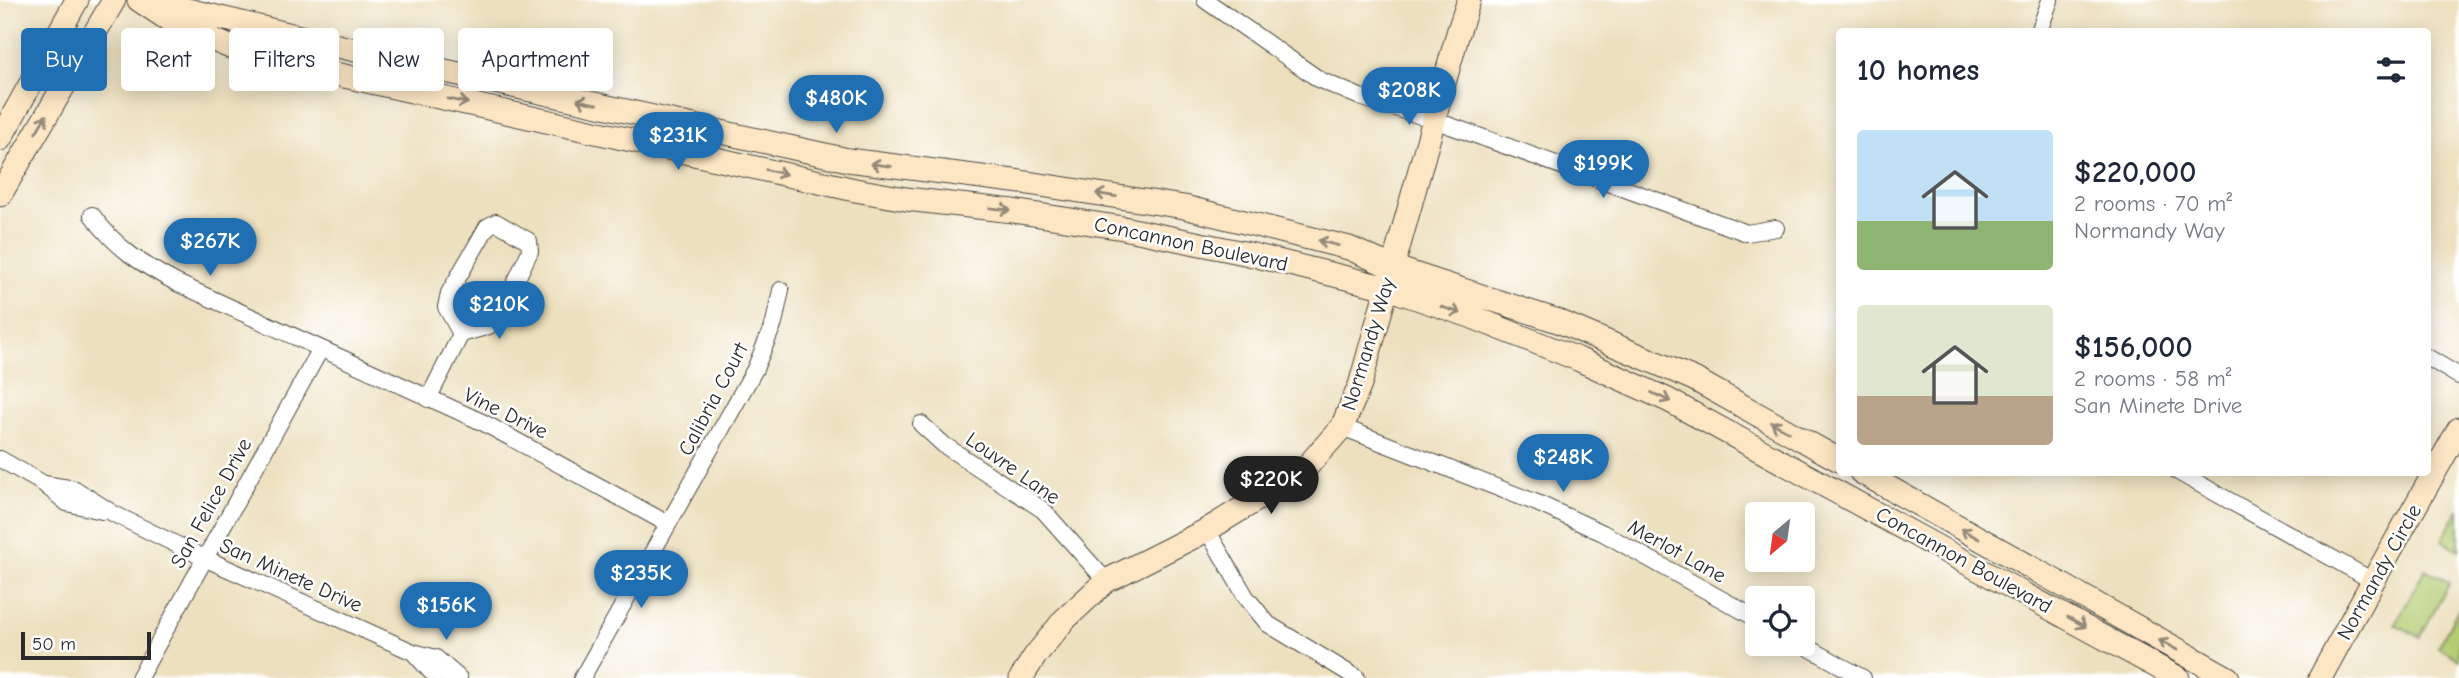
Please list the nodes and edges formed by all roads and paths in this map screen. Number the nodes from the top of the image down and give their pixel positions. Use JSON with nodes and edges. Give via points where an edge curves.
{"nodes":[{"id":1,"x":77,"y":0,"type":"edge"},
{"id":2,"x":114,"y":0,"type":"edge"},
{"id":3,"x":139,"y":0,"type":"edge"},
{"id":4,"x":147,"y":0,"type":"edge"},
{"id":5,"x":1205,"y":0,"type":"edge"},
{"id":6,"x":1469,"y":0,"type":"edge"},
{"id":7,"x":2050,"y":0,"type":"edge"},
{"id":8,"x":2040,"y":28,"type":"edge"},
{"id":9,"x":1434,"y":120,"type":"junction"},
{"id":10,"x":0,"y":139,"type":"edge"},
{"id":11,"x":0,"y":195,"type":"edge"},
{"id":12,"x":92,"y":215,"type":"dead end"},
{"id":13,"x":1776,"y":228,"type":"dead end"},
{"id":14,"x":1389,"y":278,"type":"junction"},
{"id":15,"x":782,"y":290,"type":"dead end"},
{"id":16,"x":461,"y":334,"type":"junction"},
{"id":17,"x":320,"y":350,"type":"junction"},
{"id":18,"x":2431,"y":359,"type":"edge"},
{"id":19,"x":2459,"y":376,"type":"edge"},
{"id":20,"x":428,"y":399,"type":"junction"},
{"id":21,"x":921,"y":424,"type":"dead end"},
{"id":22,"x":1342,"y":427,"type":"junction"},
{"id":23,"x":2459,"y":429,"type":"edge"},
{"id":24,"x":1836,"y":458,"type":"edge"},
{"id":25,"x":0,"y":459,"type":"edge"},
{"id":26,"x":1868,"y":476,"type":"edge"},
{"id":27,"x":2185,"y":476,"type":"edge"},
{"id":28,"x":668,"y":524,"type":"junction"},
{"id":29,"x":1207,"y":530,"type":"junction"},
{"id":30,"x":204,"y":558,"type":"junction"},
{"id":31,"x":1106,"y":581,"type":"junction"},
{"id":32,"x":2372,"y":581,"type":"junction"},
{"id":33,"x":1745,"y":612,"type":"edge"},
{"id":34,"x":1815,"y":651,"type":"edge"},
{"id":35,"x":458,"y":677,"type":"edge"},
{"id":36,"x":139,"y":678,"type":"edge"},
{"id":37,"x":582,"y":678,"type":"edge"},
{"id":38,"x":1021,"y":678,"type":"edge"},
{"id":39,"x":1357,"y":678,"type":"edge"},
{"id":40,"x":1863,"y":678,"type":"edge"},
{"id":41,"x":2178,"y":678,"type":"edge"},
{"id":42,"x":2228,"y":678,"type":"edge"},
{"id":43,"x":2320,"y":678,"type":"edge"}],
"edges":[{"from":1,"to":10,"type":"main road"},
{"from":11,"to":2,"type":"main road","one_way":true},
{"from":3,"to":14,"type":"main road","name":"Concannon Boulevard","one_way":true,"via":[[172,22],[230,47],[286,63],[855,190],[1122,228]]},
{"from":14,"to":4,"type":"main road","name":"Concannon Boulevard","one_way":true,"via":[[1349,248],[1184,207],[848,160]]},
{"from":5,"to":9,"type":"street","via":[[1320,80]]},
{"from":6,"to":9,"type":"main road"},
{"from":7,"to":8,"type":"street"},
{"from":9,"to":13,"type":"street","via":[[1747,233]]},
{"from":9,"to":14,"type":"main road"},
{"from":12,"to":17,"type":"street","name":"Vine Drive","via":[[140,263]]},
{"from":14,"to":22,"type":"main road","name":"Normandy Way","via":[[1360,385]]},
{"from":24,"to":14,"type":"main road","name":"Concannon Boulevard","one_way":true,"via":[[1694,379],[1558,321]]},
{"from":14,"to":41,"type":"main road","name":"Concannon Boulevard","one_way":true,"via":[[1668,400]]},
{"from":15,"to":28,"type":"street","name":"Calibria Court","via":[[762,356]]},
{"from":16,"to":16,"type":"street","via":[[489,326],[530,251],[529,241],[496,222],[487,227],[449,293],[446,307]]},
{"from":16,"to":20,"type":"street"},
{"from":17,"to":20,"type":"street","name":"Vine Drive"},
{"from":17,"to":30,"type":"street","name":"San Felice Drive"},
{"from":18,"to":19,"type":"street"},
{"from":20,"to":28,"type":"street","name":"Vine Drive","via":[[540,452]]},
{"from":21,"to":31,"type":"street","name":"Louvre Lane","via":[[944,446],[1043,510]]},
{"from":22,"to":29,"type":"main road","name":"Normandy Way","via":[[1303,471]]},
{"from":22,"to":33,"type":"street","name":"Merlot Lane","via":[[1537,503],[1602,533]]},
{"from":23,"to":32,"type":"main road","name":"Normandy Circle"},
{"from":25,"to":30,"type":"street","name":"San Minete Drive","via":[[44,484],[75,489],[114,514]]},
{"from":42,"to":26,"type":"main road","name":"Concannon Boulevard","one_way":true},
{"from":27,"to":32,"type":"street"},
{"from":28,"to":37,"type":"street","name":"Calibria Court"},
{"from":29,"to":31,"type":"main road","name":"Normandy Way"},
{"from":29,"to":39,"type":"street","via":[[1246,597],[1268,624]]},
{"from":30,"to":35,"type":"street","name":"San Minete Drive","via":[[413,652],[430,672]]},
{"from":30,"to":36,"type":"street","name":"San Felice Drive"},
{"from":31,"to":38,"type":"main road","name":"Normandy Way","via":[[1064,620]]},
{"from":32,"to":43,"type":"main road","name":"Normandy Circle"},
{"from":34,"to":40,"type":"street"}]}
